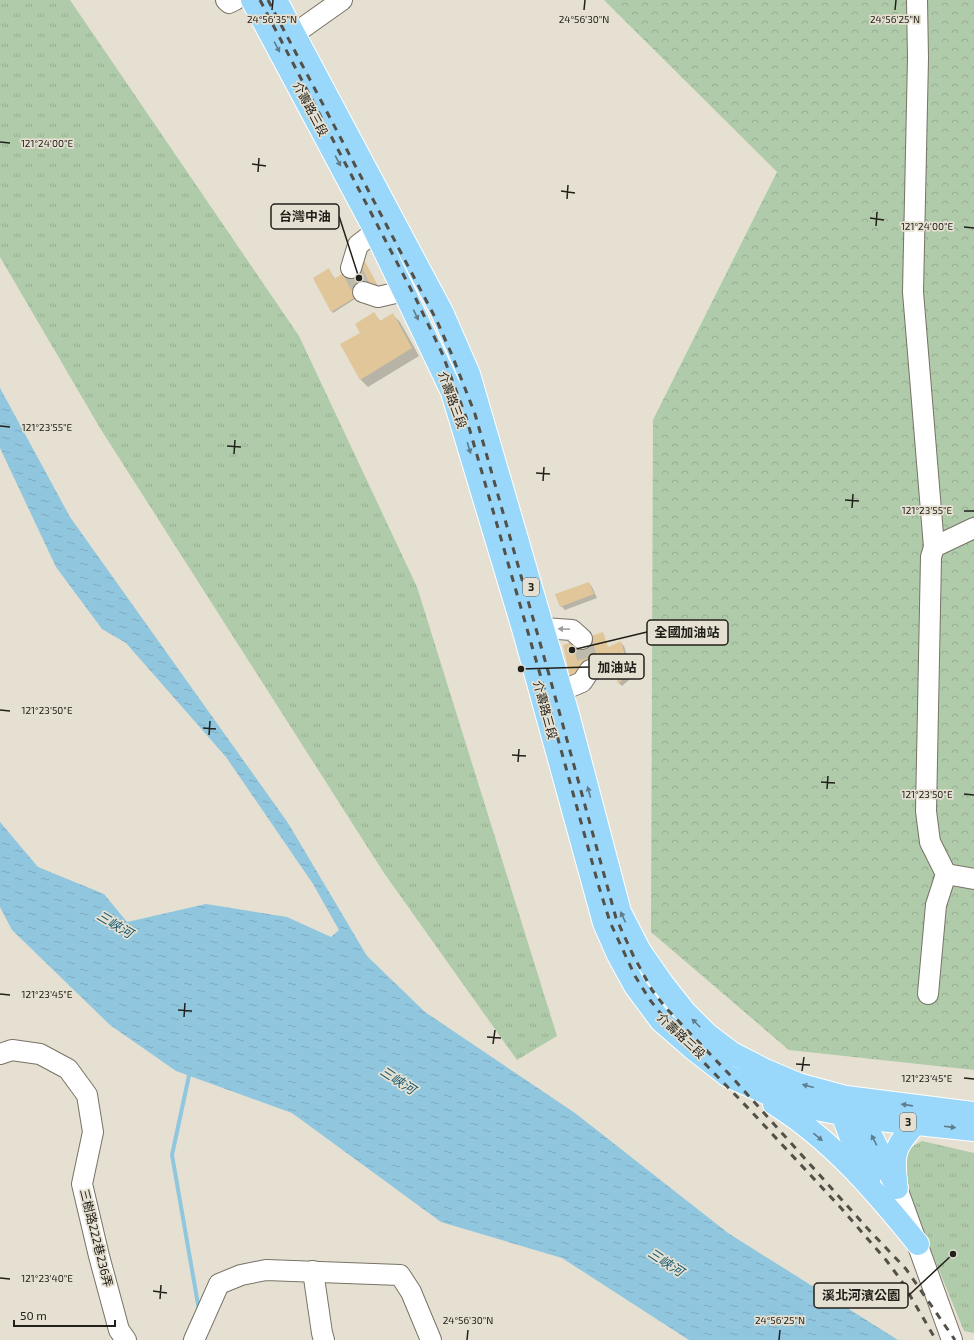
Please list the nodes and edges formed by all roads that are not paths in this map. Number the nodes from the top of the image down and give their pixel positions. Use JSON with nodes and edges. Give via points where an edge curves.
{"nodes":[{"id":1,"x":226,"y":0,"type":"edge"},
{"id":2,"x":234,"y":0,"type":"edge"},
{"id":3,"x":252,"y":0,"type":"edge"},
{"id":4,"x":276,"y":0,"type":"edge"},
{"id":5,"x":342,"y":0,"type":"edge"},
{"id":6,"x":917,"y":0,"type":"edge"},
{"id":7,"x":294,"y":34,"type":"junction"},
{"id":8,"x":375,"y":232,"type":"junction"},
{"id":9,"x":352,"y":268,"type":"tunnel mouth"},
{"id":10,"x":404,"y":291,"type":"junction"},
{"id":11,"x":363,"y":292,"type":"dead end"},
{"id":12,"x":469,"y":374,"type":"junction"},
{"id":13,"x":448,"y":383,"type":"junction"},
{"id":14,"x":974,"y":528,"type":"edge"},
{"id":15,"x":934,"y":547,"type":"junction"},
{"id":16,"x":543,"y":628,"type":"junction"},
{"id":17,"x":582,"y":639,"type":"dead end"},
{"id":18,"x":590,"y":670,"type":"dead end"},
{"id":19,"x":561,"y":691,"type":"junction"},
{"id":20,"x":946,"y":874,"type":"junction"},
{"id":21,"x":974,"y":879,"type":"edge"},
{"id":22,"x":928,"y":994,"type":"dead end"},
{"id":23,"x":0,"y":1054,"type":"edge"},
{"id":24,"x":728,"y":1076,"type":"junction"},
{"id":25,"x":850,"y":1109,"type":"junction"},
{"id":26,"x":974,"y":1113,"type":"edge"},
{"id":27,"x":916,"y":1123,"type":"junction"},
{"id":28,"x":974,"y":1130,"type":"edge"},
{"id":29,"x":892,"y":1197,"type":"junction"},
{"id":30,"x":918,"y":1244,"type":"joint"},
{"id":31,"x":313,"y":1272,"type":"junction"},
{"id":32,"x":126,"y":1340,"type":"edge"},
{"id":33,"x":194,"y":1340,"type":"edge"},
{"id":34,"x":324,"y":1340,"type":"edge"},
{"id":35,"x":431,"y":1340,"type":"edge"},
{"id":36,"x":952,"y":1340,"type":"edge"}],
"edges":[{"from":1,"to":2,"type":"street","via":[[229,3]]},
{"from":3,"to":8,"type":"main road","name":"介壽路三段","number":"3","one_way":true},
{"from":4,"to":7,"type":"main road","name":"介壽路三段","number":"3"},
{"from":5,"to":7,"type":"street"},
{"from":6,"to":15,"type":"street","via":[[912,292]]},
{"from":7,"to":12,"type":"main road","name":"介壽路三段","number":"3","via":[[442,312]]},
{"from":8,"to":9,"type":"street","via":[[358,245]]},
{"from":8,"to":10,"type":"main road","name":"介壽路三段","number":"3"},
{"from":10,"to":11,"type":"street","via":[[378,297]]},
{"from":10,"to":13,"type":"main road","name":"介壽路三段","number":"3","one_way":true},
{"from":12,"to":13,"type":"street"},
{"from":12,"to":16,"type":"main road","name":"介壽路三段","number":"3"},
{"from":13,"to":24,"type":"main road","name":"介壽路三段","number":"3","one_way":true,"via":[[524,632],[604,923],[635,986],[661,1021]]},
{"from":14,"to":15,"type":"street"},
{"from":15,"to":20,"type":"street","via":[[931,557],[926,811],[930,842]]},
{"from":17,"to":16,"type":"street","one_way":true,"via":[[572,630]]},
{"from":16,"to":19,"type":"main road","name":"介壽路三段","number":"3"},
{"from":18,"to":19,"type":"street","via":[[582,682]]},
{"from":25,"to":19,"type":"main road","name":"介壽路三段","number":"3","one_way":true,"via":[[732,1053],[707,1034],[685,1012],[640,951],[620,912]]},
{"from":20,"to":21,"type":"street"},
{"from":20,"to":22,"type":"street","via":[[936,905]]},
{"from":23,"to":32,"type":"street","name":"三樹路222巷236弄","via":[[12,1050],[40,1054],[68,1069],[87,1095],[92,1132],[82,1184],[119,1330]]},
{"from":24,"to":25,"type":"main road","name":"介壽路三段","number":"3","via":[[775,1097],[811,1108]]},
{"from":24,"to":29,"type":"main road","one_way":true,"via":[[788,1113],[858,1173]]},
{"from":26,"to":25,"type":"main road","name":"介壽路三段","number":"3","one_way":true},
{"from":25,"to":27,"type":"main road","name":"介壽路三段","number":"3"},
{"from":25,"to":29,"type":"main road","via":[[856,1151]]},
{"from":27,"to":28,"type":"main road","name":"介壽路三段","number":"3","one_way":true},
{"from":27,"to":29,"type":"main road","via":[[898,1144]]},
{"from":29,"to":30,"type":"main road"},
{"from":30,"to":36,"type":"street"},
{"from":31,"to":33,"type":"street","via":[[266,1270],[241,1275],[219,1284]]},
{"from":31,"to":34,"type":"street"},
{"from":31,"to":35,"type":"street","via":[[400,1275],[411,1292]]}]}
